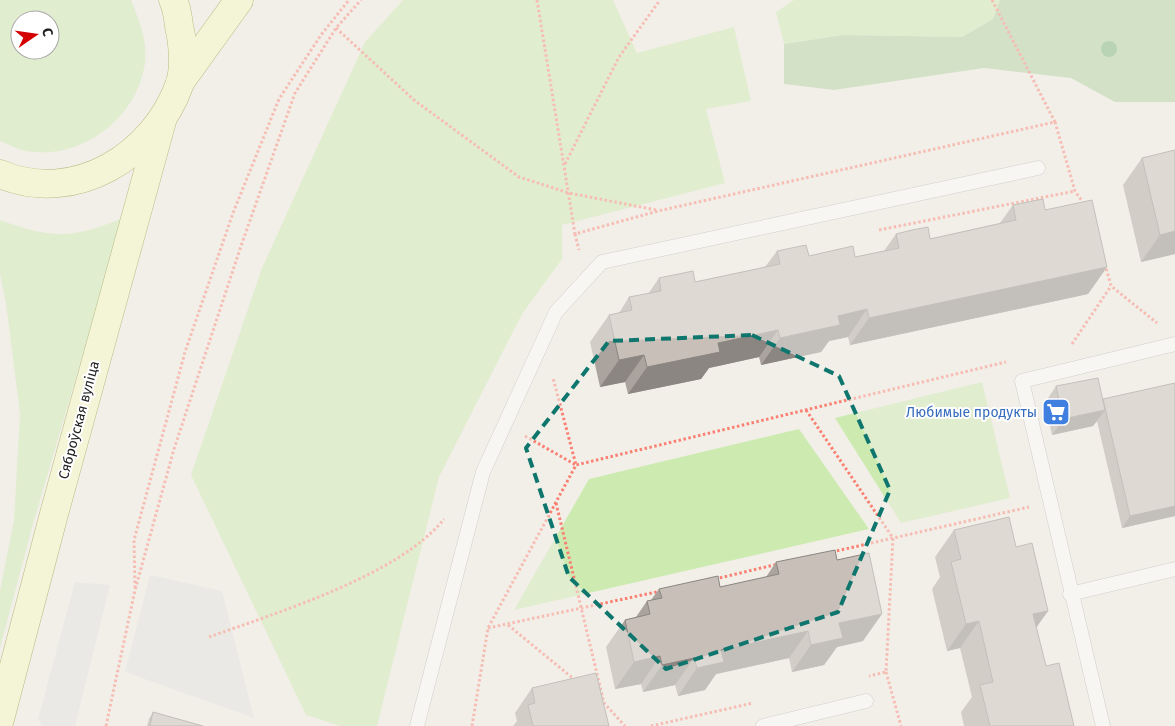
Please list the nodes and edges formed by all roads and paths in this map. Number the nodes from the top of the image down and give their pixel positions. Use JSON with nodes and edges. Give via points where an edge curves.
{"nodes":[{"id":1,"x":173,"y":0,"type":"edge"},
{"id":2,"x":239,"y":0,"type":"edge"},
{"id":3,"x":349,"y":0,"type":"edge"},
{"id":4,"x":361,"y":0,"type":"edge"},
{"id":5,"x":537,"y":0,"type":"edge"},
{"id":6,"x":660,"y":0,"type":"edge"},
{"id":7,"x":992,"y":0,"type":"edge"},
{"id":8,"x":336,"y":28,"type":"junction"},
{"id":9,"x":180,"y":82,"type":"junction"},
{"id":10,"x":162,"y":121,"type":"junction"},
{"id":11,"x":1055,"y":122,"type":"junction"},
{"id":12,"x":564,"y":165,"type":"junction"},
{"id":13,"x":1038,"y":168,"type":"dead end"},
{"id":14,"x":0,"y":174,"type":"edge"},
{"id":15,"x":569,"y":193,"type":"junction"},
{"id":16,"x":658,"y":211,"type":"junction"},
{"id":17,"x":1089,"y":211,"type":"edge"},
{"id":18,"x":575,"y":234,"type":"junction"},
{"id":19,"x":1104,"y":261,"type":"edge"},
{"id":20,"x":586,"y":278,"type":"junction"},
{"id":21,"x":1111,"y":286,"type":"junction"},
{"id":22,"x":1152,"y":328,"type":"dead end"},
{"id":23,"x":1175,"y":344,"type":"edge"},
{"id":24,"x":1079,"y":345,"type":"dead end"},
{"id":25,"x":1007,"y":362,"type":"dead end"},
{"id":26,"x":552,"y":374,"type":"dead end"},
{"id":27,"x":806,"y":410,"type":"junction"},
{"id":28,"x":505,"y":423,"type":"junction"},
{"id":29,"x":576,"y":465,"type":"junction"},
{"id":30,"x":556,"y":502,"type":"junction"},
{"id":31,"x":1033,"y":516,"type":"dead end"},
{"id":32,"x":445,"y":518,"type":"dead end"},
{"id":33,"x":893,"y":538,"type":"junction"},
{"id":34,"x":827,"y":553,"type":"edge"},
{"id":35,"x":779,"y":564,"type":"edge"},
{"id":36,"x":1175,"y":570,"type":"edge"},
{"id":37,"x":713,"y":579,"type":"edge"},
{"id":38,"x":135,"y":590,"type":"junction"},
{"id":39,"x":666,"y":590,"type":"edge"},
{"id":40,"x":1070,"y":594,"type":"junction"},
{"id":41,"x":580,"y":610,"type":"junction"},
{"id":42,"x":508,"y":625,"type":"junction"},
{"id":43,"x":488,"y":628,"type":"junction"},
{"id":44,"x":209,"y":637,"type":"dead end"},
{"id":45,"x":886,"y":672,"type":"junction"},
{"id":46,"x":867,"y":676,"type":"dead end"},
{"id":47,"x":582,"y":685,"type":"edge"},
{"id":48,"x":596,"y":697,"type":"edge"},
{"id":49,"x":866,"y":701,"type":"dead end"},
{"id":50,"x":754,"y":702,"type":"dead end"},
{"id":51,"x":604,"y":703,"type":"junction"},
{"id":52,"x":0,"y":720,"type":"edge"},
{"id":53,"x":106,"y":726,"type":"edge"},
{"id":54,"x":417,"y":726,"type":"edge"},
{"id":55,"x":472,"y":726,"type":"edge"},
{"id":56,"x":624,"y":726,"type":"edge"},
{"id":57,"x":651,"y":726,"type":"edge"},
{"id":58,"x":763,"y":726,"type":"edge"},
{"id":59,"x":901,"y":726,"type":"edge"},
{"id":60,"x":1103,"y":726,"type":"edge"}],
"edges":[{"from":1,"to":9,"type":"main road","via":[[182,41]]},
{"from":2,"to":9,"type":"main road"},
{"from":3,"to":38,"type":"path","via":[[321,35],[279,99],[233,213],[185,352],[134,540]]},
{"from":4,"to":8,"type":"path"},
{"from":5,"to":12,"type":"path"},
{"from":6,"to":12,"type":"path","via":[[618,57]]},
{"from":7,"to":11,"type":"path"},
{"from":8,"to":15,"type":"path","via":[[414,100],[519,177]]},
{"from":8,"to":38,"type":"path","via":[[295,93],[174,449]]},
{"from":9,"to":10,"type":"main road"},
{"from":10,"to":14,"type":"main road","via":[[138,149],[109,169],[74,181],[38,183]]},
{"from":10,"to":52,"type":"main road","name":"Сяброўская вуліца"},
{"from":11,"to":16,"type":"path"},
{"from":11,"to":17,"type":"path","via":[[1075,191]]},
{"from":12,"to":15,"type":"path"},
{"from":13,"to":20,"type":"lane","via":[[602,262]]},
{"from":15,"to":16,"type":"path"},
{"from":15,"to":18,"type":"path"},
{"from":16,"to":18,"type":"path"},
{"from":18,"to":20,"type":"path"},
{"from":19,"to":21,"type":"path"},
{"from":20,"to":28,"type":"lane","via":[[556,312]]},
{"from":21,"to":22,"type":"path","via":[[1161,326]]},
{"from":21,"to":24,"type":"path","via":[[1070,347]]},
{"from":23,"to":40,"type":"lane","via":[[1022,382]]},
{"from":25,"to":27,"type":"path"},
{"from":26,"to":29,"type":"path"},
{"from":27,"to":29,"type":"path"},
{"from":27,"to":33,"type":"path"},
{"from":28,"to":29,"type":"path"},
{"from":28,"to":54,"type":"lane","via":[[482,472]]},
{"from":29,"to":30,"type":"path"},
{"from":30,"to":41,"type":"path"},
{"from":30,"to":43,"type":"path"},
{"from":31,"to":33,"type":"path","via":[[1031,506]]},
{"from":32,"to":44,"type":"path","via":[[433,534],[375,571],[288,609]]},
{"from":33,"to":34,"type":"path"},
{"from":33,"to":45,"type":"path"},
{"from":35,"to":37,"type":"path"},
{"from":36,"to":40,"type":"lane"},
{"from":38,"to":53,"type":"path"},
{"from":39,"to":41,"type":"path"},
{"from":40,"to":60,"type":"lane"},
{"from":41,"to":42,"type":"path"},
{"from":41,"to":51,"type":"path"},
{"from":42,"to":43,"type":"path"},
{"from":42,"to":47,"type":"path"},
{"from":43,"to":55,"type":"path"},
{"from":45,"to":46,"type":"path"},
{"from":45,"to":59,"type":"path"},
{"from":48,"to":51,"type":"path"},
{"from":49,"to":58,"type":"lane"},
{"from":50,"to":57,"type":"path"},
{"from":51,"to":56,"type":"path"}]}
